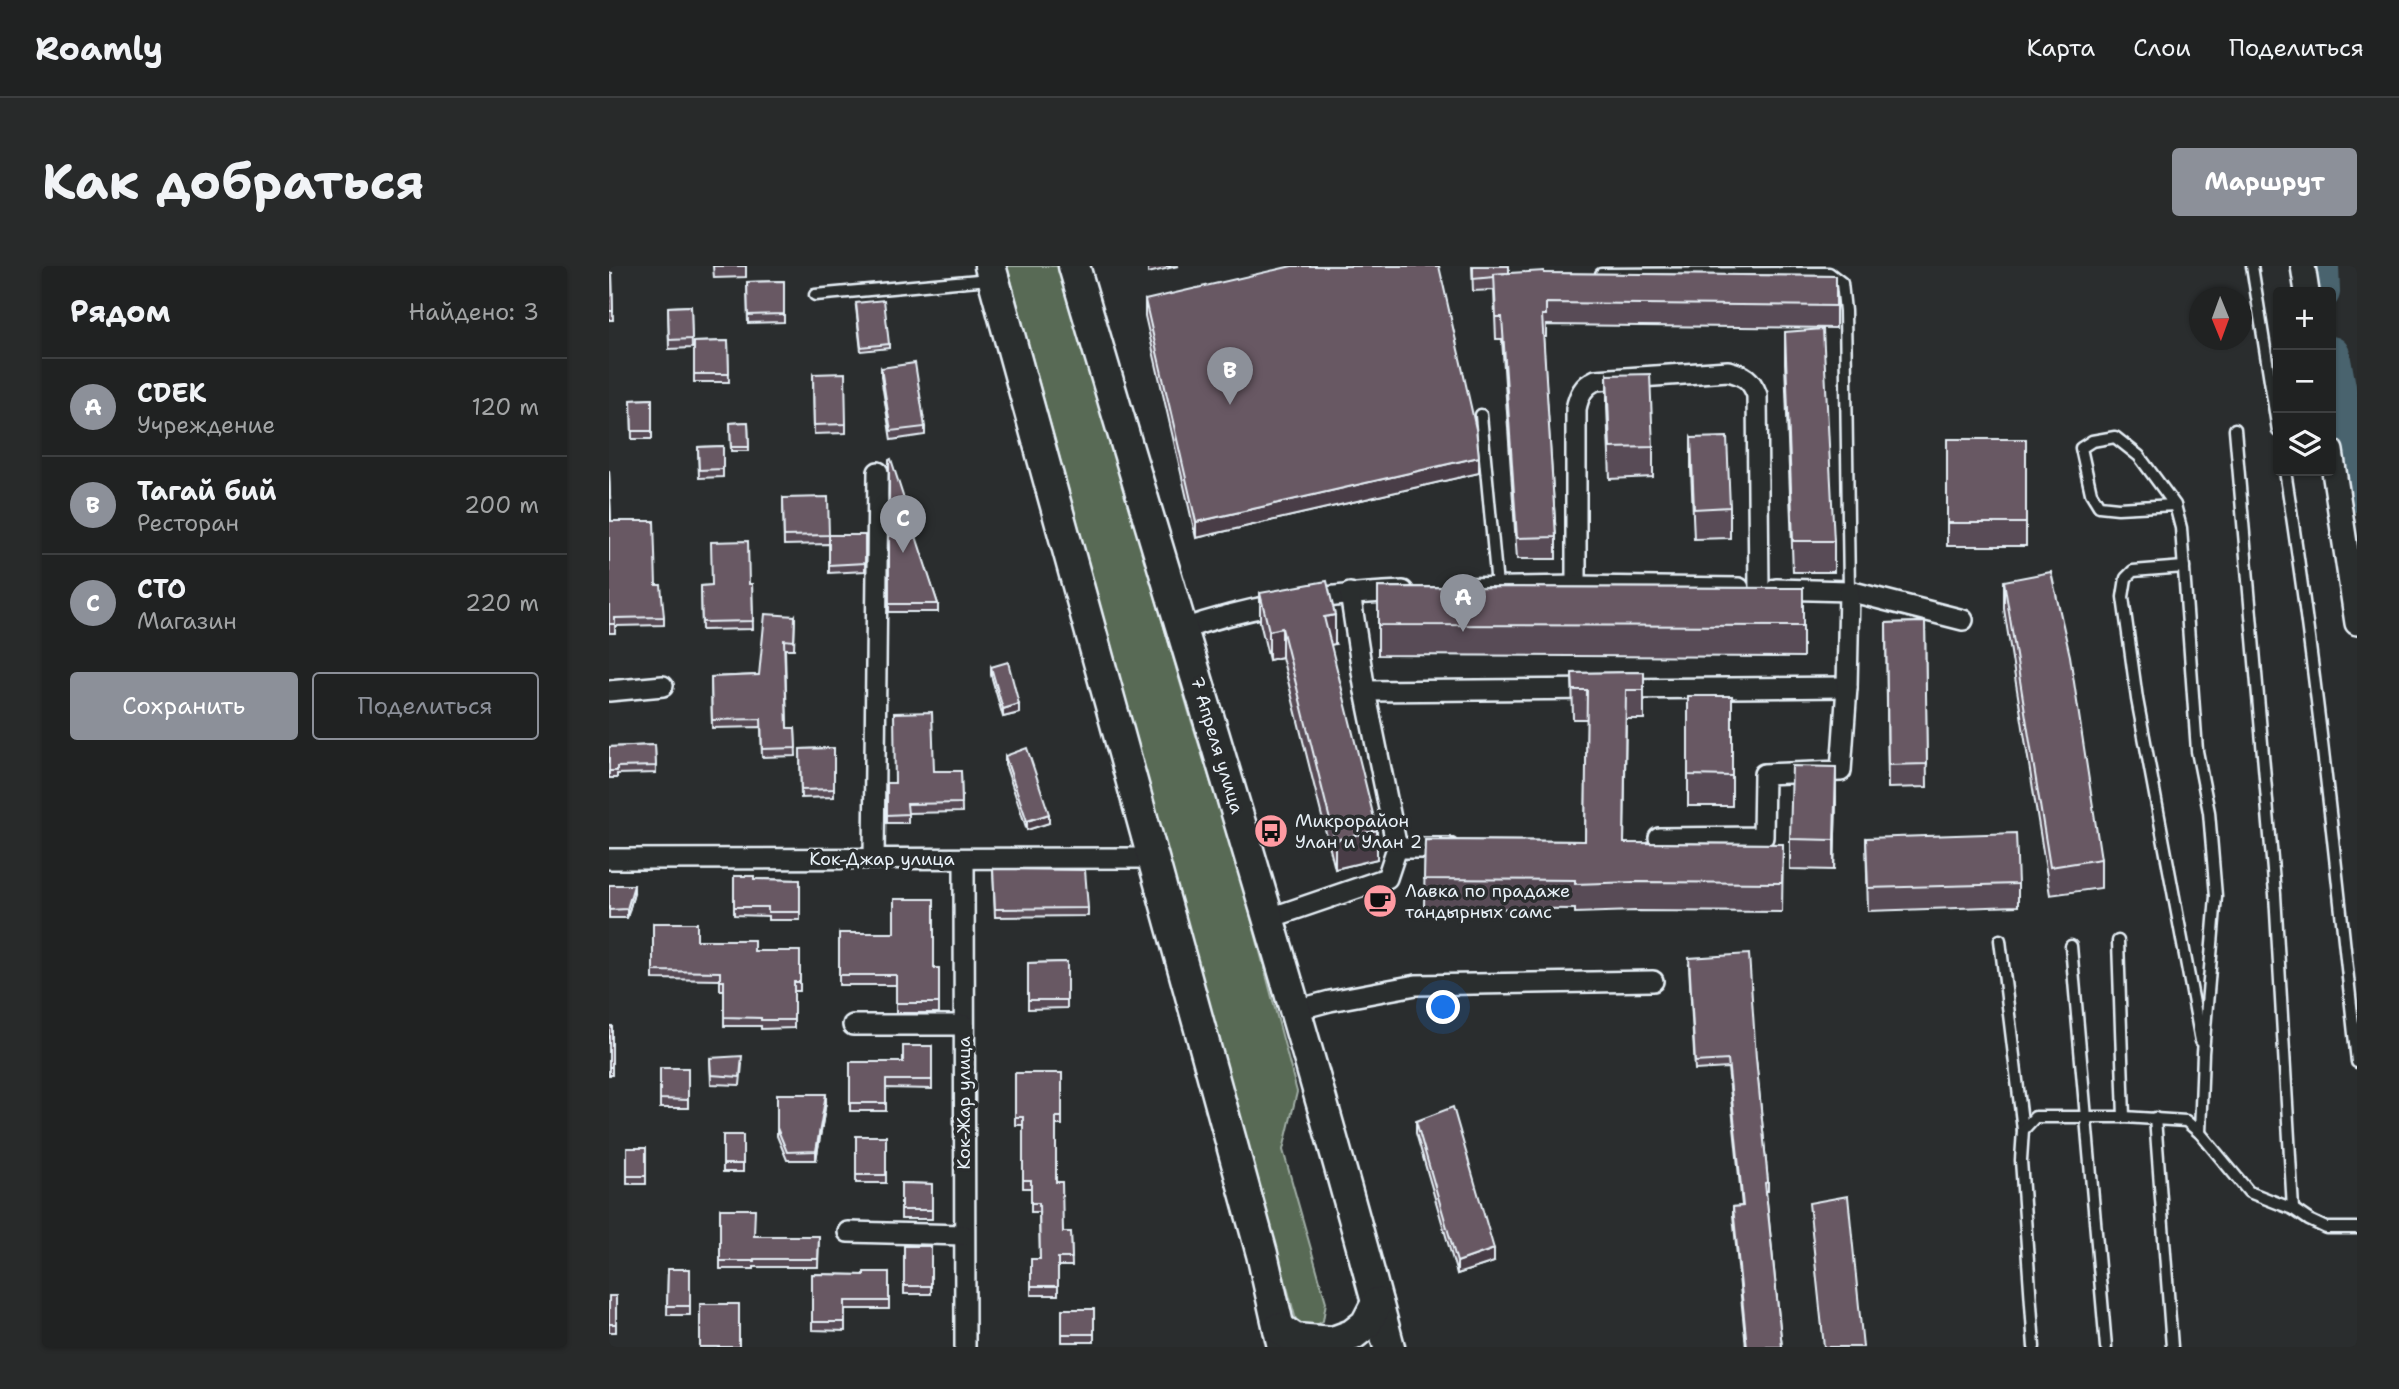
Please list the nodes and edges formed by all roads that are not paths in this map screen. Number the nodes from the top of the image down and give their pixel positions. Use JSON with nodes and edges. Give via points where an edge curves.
{"nodes":[{"id":1,"x":1074,"y":266,"type":"edge"},
{"id":2,"x":2252,"y":266,"type":"edge"},
{"id":3,"x":2303,"y":266,"type":"edge"},
{"id":4,"x":991,"y":272,"type":"edge"},
{"id":5,"x":1590,"y":274,"type":"edge"},
{"id":6,"x":2306,"y":287,"type":"edge"},
{"id":7,"x":815,"y":295,"type":"dead end"},
{"id":8,"x":2275,"y":413,"type":"edge"},
{"id":9,"x":1481,"y":415,"type":"dead end"},
{"id":10,"x":2235,"y":429,"type":"dead end"},
{"id":11,"x":878,"y":472,"type":"dead end"},
{"id":12,"x":2286,"y":476,"type":"edge"},
{"id":13,"x":2335,"y":476,"type":"edge"},
{"id":14,"x":2175,"y":505,"type":"junction"},
{"id":15,"x":2184,"y":567,"type":"junction"},
{"id":16,"x":1497,"y":586,"type":"junction"},
{"id":17,"x":1576,"y":586,"type":"junction"},
{"id":18,"x":1759,"y":588,"type":"junction"},
{"id":19,"x":1443,"y":589,"type":"edge"},
{"id":20,"x":1417,"y":590,"type":"edge"},
{"id":21,"x":1849,"y":590,"type":"junction"},
{"id":22,"x":1350,"y":593,"type":"junction"},
{"id":23,"x":1963,"y":620,"type":"dead end"},
{"id":24,"x":2357,"y":624,"type":"edge"},
{"id":25,"x":1181,"y":630,"type":"junction"},
{"id":26,"x":663,"y":686,"type":"dead end"},
{"id":27,"x":1847,"y":687,"type":"junction"},
{"id":28,"x":609,"y":691,"type":"edge"},
{"id":29,"x":1365,"y":691,"type":"junction"},
{"id":30,"x":1659,"y":838,"type":"dead end"},
{"id":31,"x":1397,"y":848,"type":"junction"},
{"id":32,"x":1464,"y":848,"type":"edge"},
{"id":33,"x":1154,"y":858,"type":"junction"},
{"id":34,"x":609,"y":859,"type":"edge"},
{"id":35,"x":874,"y":859,"type":"junction"},
{"id":36,"x":964,"y":859,"type":"junction"},
{"id":37,"x":1270,"y":918,"type":"junction"},
{"id":38,"x":2000,"y":940,"type":"dead end"},
{"id":39,"x":2118,"y":941,"type":"dead end"},
{"id":40,"x":2071,"y":946,"type":"dead end"},
{"id":41,"x":1653,"y":981,"type":"dead end"},
{"id":42,"x":1296,"y":1010,"type":"junction"},
{"id":43,"x":853,"y":1025,"type":"dead end"},
{"id":44,"x":964,"y":1025,"type":"junction"},
{"id":45,"x":2203,"y":1053,"type":"junction"},
{"id":46,"x":2357,"y":1062,"type":"edge"},
{"id":47,"x":2086,"y":1116,"type":"junction"},
{"id":48,"x":2124,"y":1117,"type":"junction"},
{"id":49,"x":2155,"y":1118,"type":"junction"},
{"id":50,"x":2023,"y":1130,"type":"junction"},
{"id":51,"x":2200,"y":1133,"type":"junction"},
{"id":52,"x":2293,"y":1209,"type":"junction"},
{"id":53,"x":2357,"y":1228,"type":"edge"},
{"id":54,"x":848,"y":1233,"type":"dead end"},
{"id":55,"x":964,"y":1235,"type":"junction"},
{"id":56,"x":1377,"y":1303,"type":"junction"},
{"id":57,"x":1281,"y":1337,"type":"edge"},
{"id":58,"x":965,"y":1347,"type":"edge"},
{"id":59,"x":1389,"y":1347,"type":"edge"},
{"id":60,"x":2034,"y":1347,"type":"edge"},
{"id":61,"x":2106,"y":1347,"type":"edge"},
{"id":62,"x":2172,"y":1347,"type":"edge"}],
"edges":[{"from":1,"to":25,"type":"main road","name":"7 Апреля улица"},
{"from":2,"to":8,"type":"lane"},
{"from":3,"to":6,"type":"street"},
{"from":4,"to":7,"type":"lane"},
{"from":4,"to":33,"type":"main road"},
{"from":5,"to":21,"type":"lane","via":[[1829,273],[1842,283]]},
{"from":9,"to":16,"type":"lane"},
{"from":10,"to":52,"type":"lane","via":[[2275,894]]},
{"from":11,"to":35,"type":"street"},
{"from":12,"to":46,"type":"lane","via":[[2320,723]]},
{"from":13,"to":24,"type":"street"},
{"from":14,"to":14,"type":"lane","via":[[2099,506],[2091,493],[2081,448],[2092,440],[2115,437],[2139,456]]},
{"from":14,"to":15,"type":"lane"},
{"from":15,"to":45,"type":"lane","via":[[2197,751],[2209,812],[2216,896]]},
{"from":15,"to":45,"type":"lane","via":[[2133,571],[2126,578],[2123,597],[2137,699]]},
{"from":16,"to":17,"type":"street"},
{"from":16,"to":19,"type":"street"},
{"from":17,"to":18,"type":"street"},
{"from":17,"to":18,"type":"street","via":[[1576,409],[1583,390],[1596,380],[1728,371],[1743,375],[1757,395]]},
{"from":18,"to":21,"type":"street"},
{"from":20,"to":22,"type":"street"},
{"from":21,"to":23,"type":"street"},
{"from":21,"to":27,"type":"street"},
{"from":22,"to":25,"type":"street","via":[[1217,617]]},
{"from":22,"to":29,"type":"street"},
{"from":25,"to":37,"type":"main road","name":"7 Апреля улица"},
{"from":26,"to":28,"type":"street"},
{"from":27,"to":29,"type":"street"},
{"from":27,"to":30,"type":"street","via":[[1841,771],[1764,774],[1763,837]]},
{"from":29,"to":31,"type":"street"},
{"from":31,"to":32,"type":"street"},
{"from":31,"to":37,"type":"street","via":[[1387,878]]},
{"from":33,"to":36,"type":"street","name":"Кок-Джар улица"},
{"from":33,"to":57,"type":"main road"},
{"from":34,"to":35,"type":"street","name":"Кок-Джар улица"},
{"from":35,"to":36,"type":"street","name":"Кок-Джар улица"},
{"from":36,"to":44,"type":"street","name":"Кок-Жар улица"},
{"from":37,"to":42,"type":"main road","name":"7 Апреля улица"},
{"from":38,"to":50,"type":"lane"},
{"from":39,"to":48,"type":"lane"},
{"from":40,"to":47,"type":"lane"},
{"from":41,"to":42,"type":"street","via":[[1416,985]]},
{"from":42,"to":56,"type":"main road","name":"7 Апреля улица"},
{"from":43,"to":44,"type":"street"},
{"from":44,"to":55,"type":"street","name":"Кок-Жар улица"},
{"from":45,"to":51,"type":"lane"},
{"from":47,"to":48,"type":"lane"},
{"from":47,"to":50,"type":"lane","via":[[2035,1117]]},
{"from":47,"to":61,"type":"lane"},
{"from":48,"to":49,"type":"lane"},
{"from":49,"to":51,"type":"lane","via":[[2186,1121]]},
{"from":49,"to":62,"type":"lane"},
{"from":50,"to":60,"type":"lane","via":[[2021,1160]]},
{"from":51,"to":52,"type":"lane","via":[[2249,1192]]},
{"from":52,"to":53,"type":"lane","via":[[2326,1228]]},
{"from":54,"to":55,"type":"street"},
{"from":55,"to":58,"type":"street","name":"Кок-Жар улица"},
{"from":56,"to":57,"type":"main road","via":[[1366,1324],[1333,1342]]},
{"from":56,"to":59,"type":"main road","name":"7 Апреля улица"}]}
